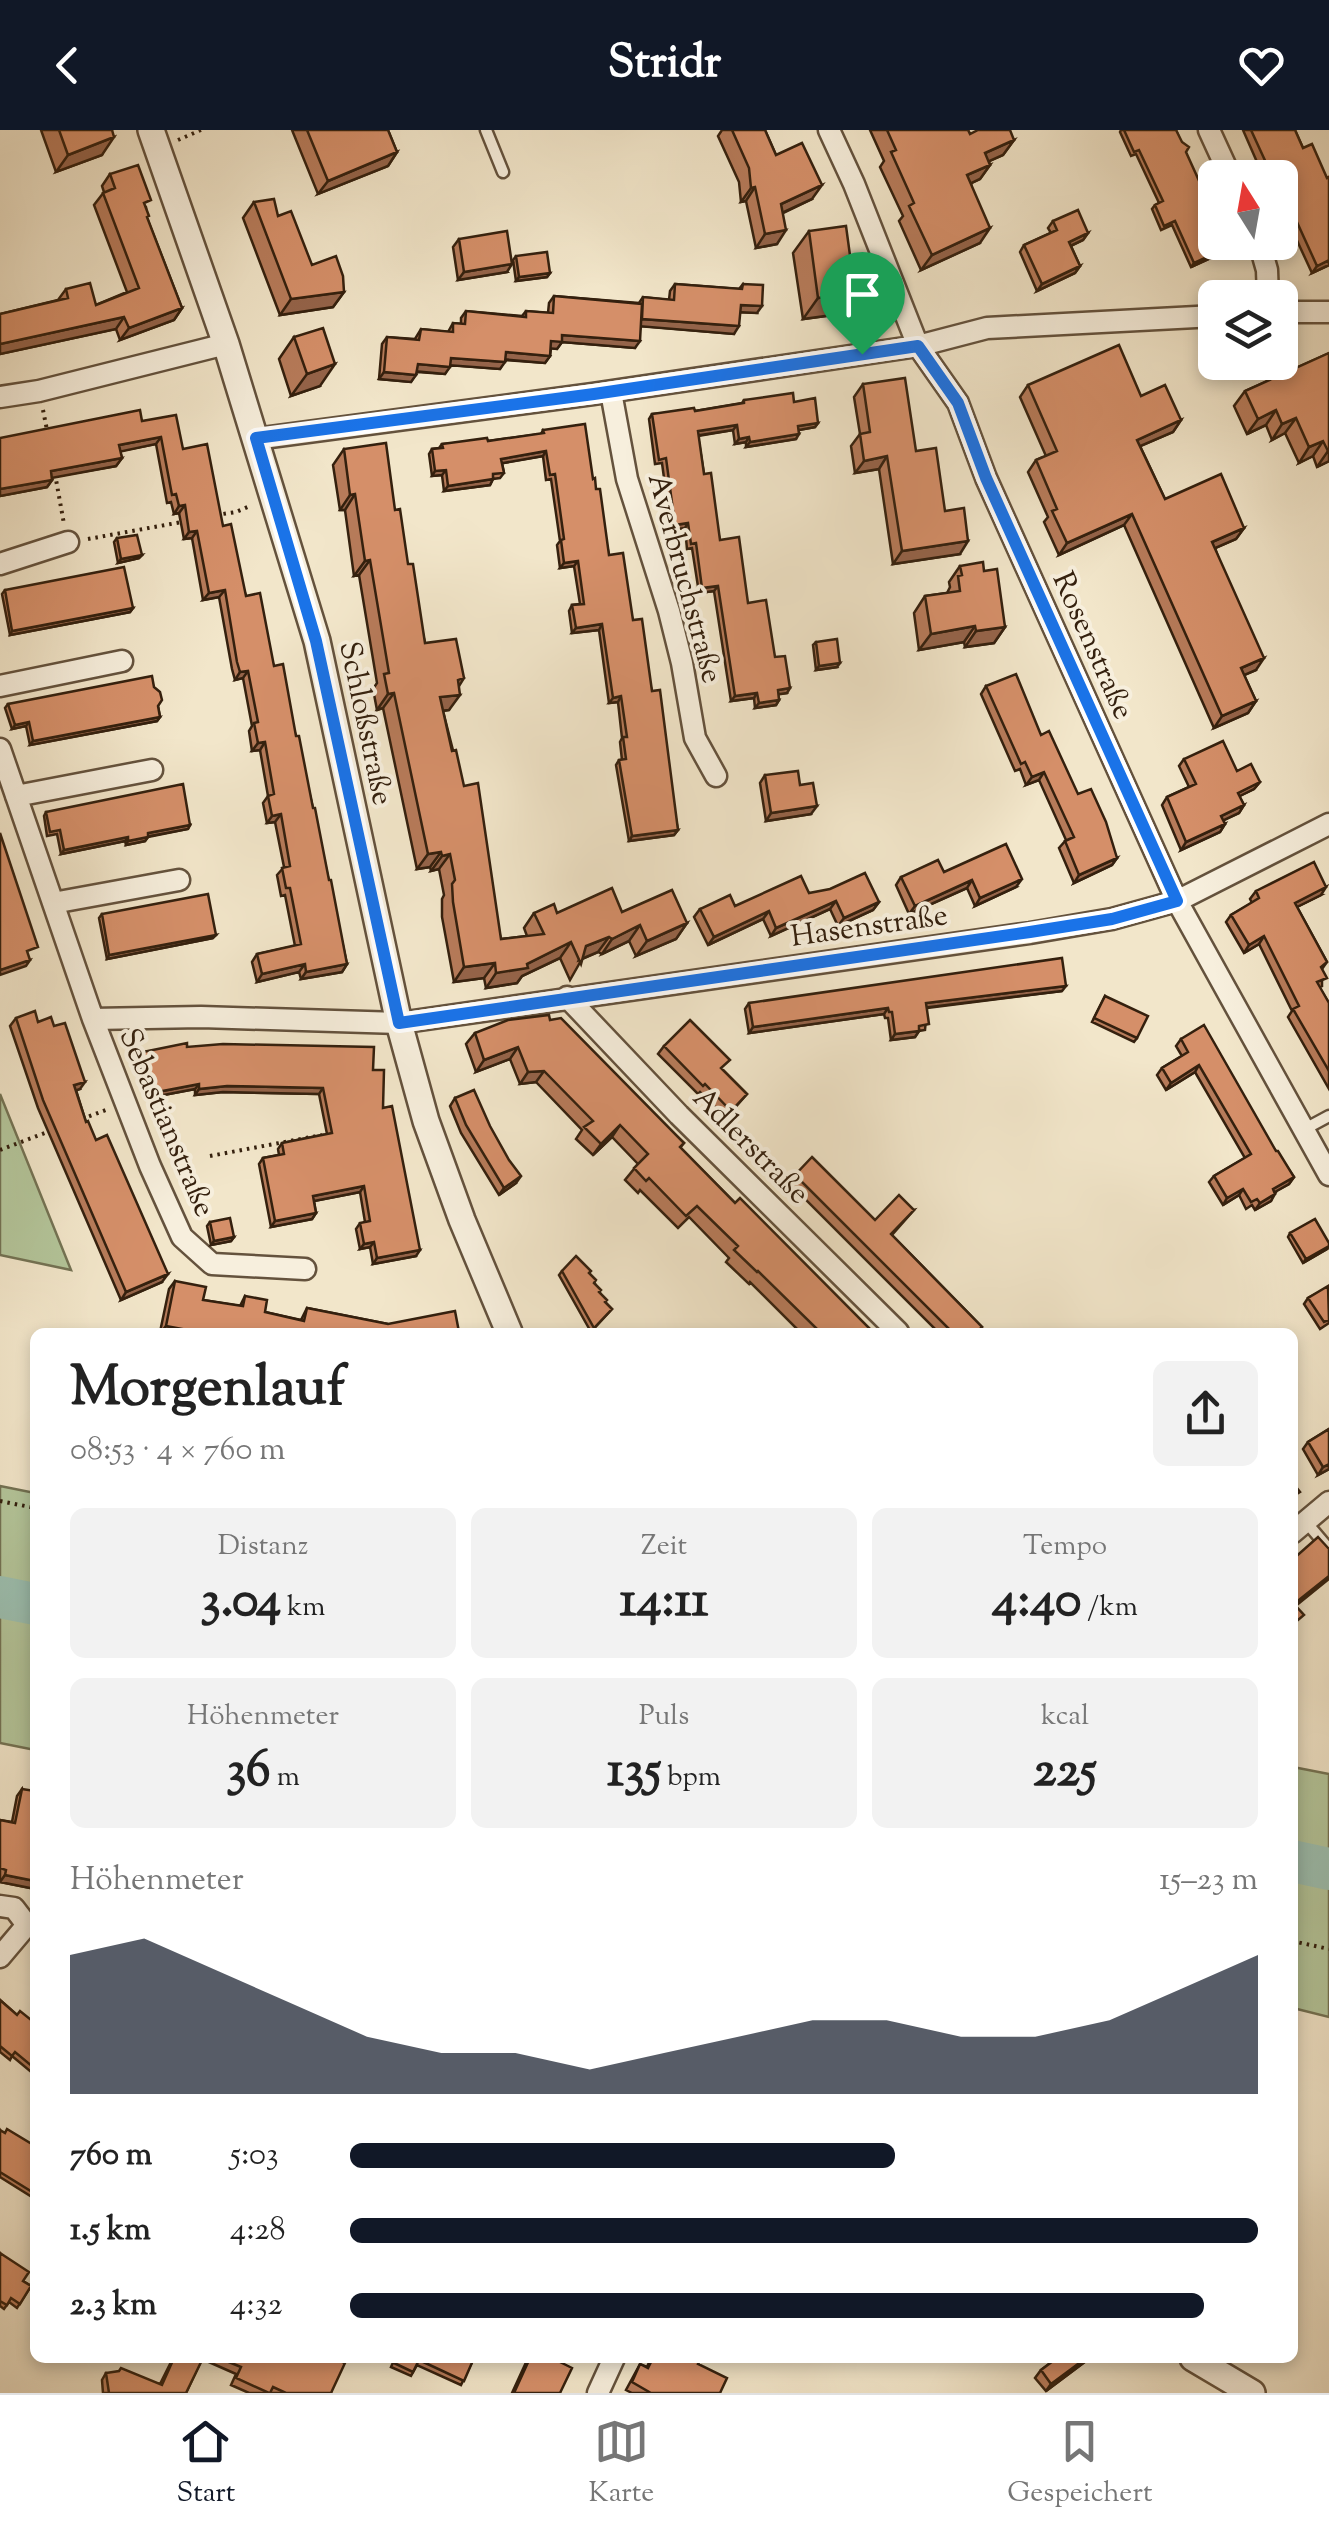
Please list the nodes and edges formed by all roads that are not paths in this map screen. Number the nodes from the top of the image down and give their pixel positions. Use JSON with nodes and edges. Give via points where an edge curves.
{"nodes":[{"id":1,"x":151,"y":130,"type":"edge"},
{"id":2,"x":486,"y":130,"type":"edge"},
{"id":3,"x":829,"y":130,"type":"edge"},
{"id":4,"x":1209,"y":130,"type":"edge"},
{"id":5,"x":1223,"y":160,"type":"edge"},
{"id":6,"x":503,"y":172,"type":"dead end"},
{"id":7,"x":1298,"y":312,"type":"edge"},
{"id":8,"x":1329,"y":312,"type":"edge"},
{"id":9,"x":1198,"y":317,"type":"edge"},
{"id":10,"x":226,"y":344,"type":"junction"},
{"id":11,"x":918,"y":346,"type":"junction"},
{"id":12,"x":611,"y":392,"type":"junction"},
{"id":13,"x":0,"y":397,"type":"edge"},
{"id":14,"x":256,"y":438,"type":"junction"},
{"id":15,"x":68,"y":542,"type":"road end"},
{"id":16,"x":0,"y":564,"type":"edge"},
{"id":17,"x":122,"y":662,"type":"dead end"},
{"id":18,"x":0,"y":686,"type":"edge"},
{"id":19,"x":0,"y":749,"type":"edge"},
{"id":20,"x":152,"y":770,"type":"dead end"},
{"id":21,"x":716,"y":776,"type":"dead end"},
{"id":22,"x":16,"y":796,"type":"junction"},
{"id":23,"x":1329,"y":824,"type":"edge"},
{"id":24,"x":178,"y":880,"type":"dead end"},
{"id":25,"x":1177,"y":901,"type":"junction"},
{"id":26,"x":53,"y":903,"type":"junction"},
{"id":27,"x":567,"y":998,"type":"junction"},
{"id":28,"x":92,"y":1019,"type":"junction"},
{"id":29,"x":399,"y":1023,"type":"junction"},
{"id":30,"x":1329,"y":1116,"type":"edge"},
{"id":31,"x":1302,"y":1131,"type":"junction"},
{"id":32,"x":1329,"y":1175,"type":"edge"},
{"id":33,"x":304,"y":1268,"type":"dead end"},
{"id":34,"x":507,"y":1328,"type":"edge"},
{"id":35,"x":894,"y":1328,"type":"edge"},
{"id":36,"x":1329,"y":1502,"type":"edge"},
{"id":37,"x":1299,"y":1528,"type":"edge"},
{"id":38,"x":1329,"y":1549,"type":"edge"},
{"id":39,"x":0,"y":1906,"type":"edge"},
{"id":40,"x":30,"y":1925,"type":"edge"},
{"id":41,"x":30,"y":1927,"type":"edge"},
{"id":42,"x":0,"y":1957,"type":"edge"},
{"id":43,"x":612,"y":2363,"type":"edge"},
{"id":44,"x":1201,"y":2363,"type":"edge"},
{"id":45,"x":598,"y":2393,"type":"edge"},
{"id":46,"x":1252,"y":2393,"type":"edge"}],
"edges":[{"from":1,"to":10,"type":"street","name":"Schloßstraße"},
{"from":2,"to":6,"type":"lane"},
{"from":3,"to":11,"type":"street","name":"Rosenstraße"},
{"from":4,"to":5,"type":"street"},
{"from":7,"to":8,"type":"street"},
{"from":9,"to":11,"type":"street","via":[[987,328]]},
{"from":10,"to":13,"type":"street"},
{"from":10,"to":14,"type":"street","name":"Schloßstraße"},
{"from":11,"to":12,"type":"street"},
{"from":11,"to":25,"type":"street","name":"Rosenstraße","via":[[958,403]]},
{"from":12,"to":14,"type":"street"},
{"from":12,"to":21,"type":"street","name":"Averbruchstraße","via":[[695,738]]},
{"from":14,"to":29,"type":"street","name":"Schloßstraße","via":[[316,641]]},
{"from":15,"to":16,"type":"street"},
{"from":17,"to":18,"type":"street"},
{"from":19,"to":22,"type":"street","name":"Sebastianstraße"},
{"from":20,"to":22,"type":"street"},
{"from":22,"to":26,"type":"street","name":"Sebastianstraße"},
{"from":23,"to":25,"type":"street","name":"Hasenstraße"},
{"from":24,"to":26,"type":"street"},
{"from":25,"to":27,"type":"street","name":"Hasenstraße","via":[[1112,919]]},
{"from":25,"to":31,"type":"street","name":"Rosenstraße"},
{"from":26,"to":28,"type":"street","name":"Sebastianstraße"},
{"from":27,"to":29,"type":"street","name":"Hasenstraße"},
{"from":27,"to":35,"type":"street","name":"Adlerstraße"},
{"from":28,"to":29,"type":"street","name":"Sebastianstraße"},
{"from":28,"to":33,"type":"street","name":"Sebastianstraße","via":[[182,1237],[212,1264]]},
{"from":29,"to":34,"type":"street","name":"Schloßstraße","via":[[426,1122]]},
{"from":30,"to":31,"type":"lane"},
{"from":31,"to":32,"type":"street","name":"Rosenstraße"},
{"from":36,"to":37,"type":"street"},
{"from":37,"to":38,"type":"lane"},
{"from":39,"to":40,"type":"street","via":[[14,1908]]},
{"from":41,"to":42,"type":"street"},
{"from":43,"to":45,"type":"street"},
{"from":44,"to":46,"type":"street"}]}
